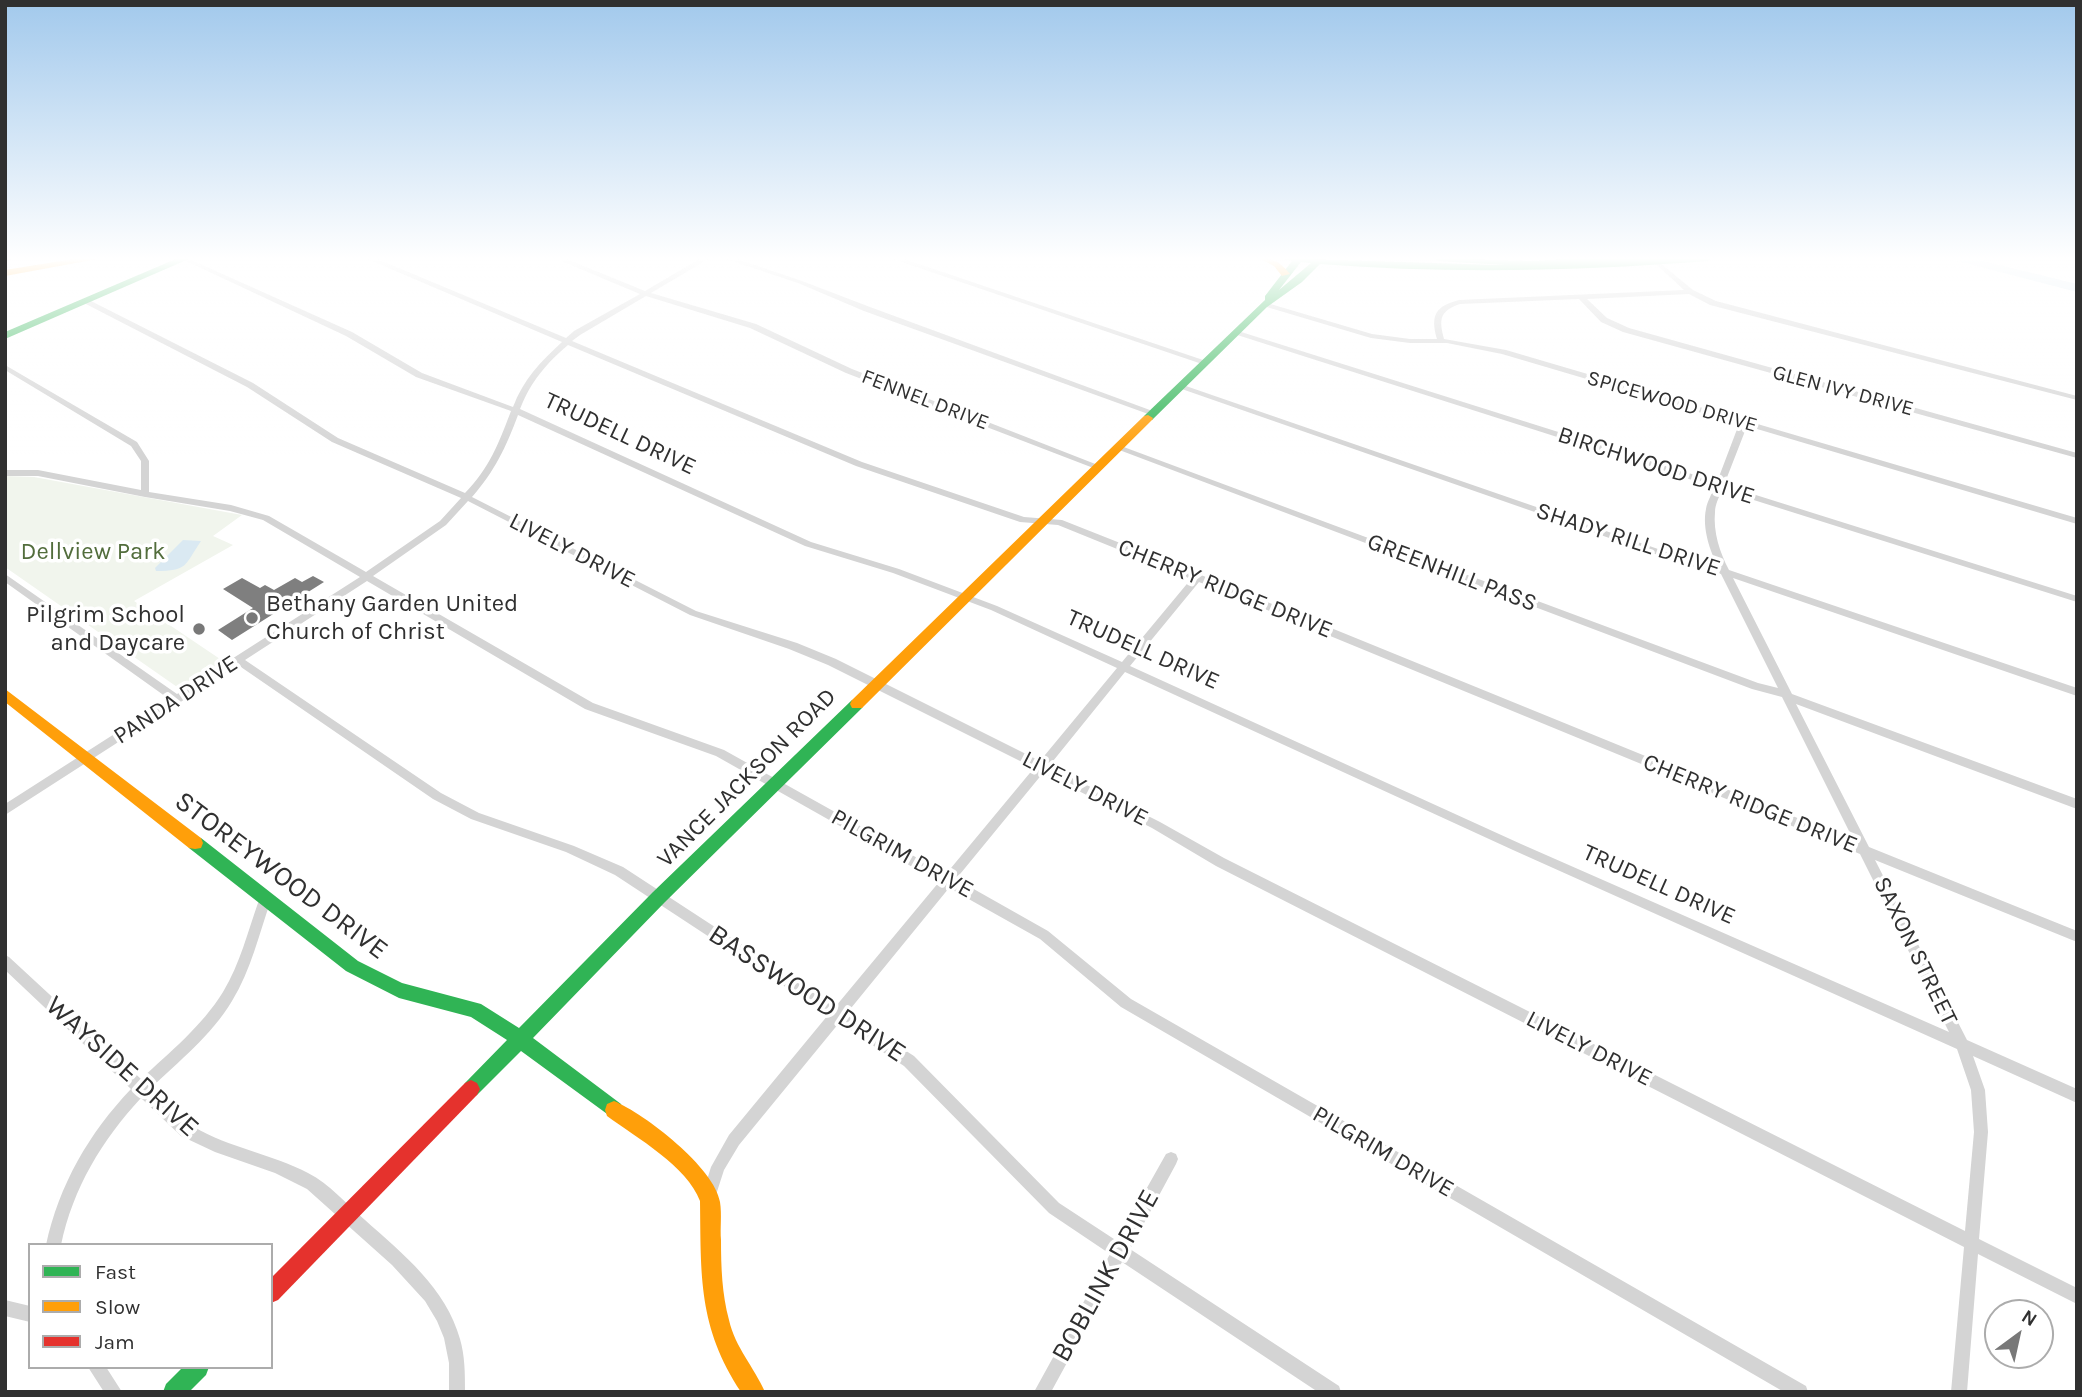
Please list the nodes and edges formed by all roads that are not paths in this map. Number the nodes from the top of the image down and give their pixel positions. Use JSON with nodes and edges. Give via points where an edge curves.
{"nodes":[{"id":1,"x":36,"y":323,"type":"edge"},
{"id":2,"x":127,"y":323,"type":"edge"},
{"id":3,"x":326,"y":323,"type":"edge"},
{"id":4,"x":524,"y":323,"type":"edge"},
{"id":5,"x":597,"y":323,"type":"edge"},
{"id":6,"x":744,"y":323,"type":"edge"},
{"id":7,"x":906,"y":323,"type":"edge"},
{"id":8,"x":1089,"y":323,"type":"edge"},
{"id":9,"x":1246,"y":323,"type":"edge"},
{"id":10,"x":1327,"y":323,"type":"edge"},
{"id":11,"x":1436,"y":323,"type":"edge"},
{"id":12,"x":1611,"y":323,"type":"edge"},
{"id":13,"x":1789,"y":323,"type":"edge"},
{"id":14,"x":1236,"y":333,"type":"junction"},
{"id":15,"x":5,"y":336,"type":"edge"},
{"id":16,"x":567,"y":341,"type":"junction"},
{"id":17,"x":1441,"y":341,"type":"junction"},
{"id":18,"x":1205,"y":362,"type":"junction"},
{"id":19,"x":5,"y":367,"type":"edge"},
{"id":20,"x":1180,"y":387,"type":"junction"},
{"id":21,"x":2077,"y":398,"type":"edge"},
{"id":22,"x":515,"y":410,"type":"junction"},
{"id":23,"x":1154,"y":413,"type":"junction"},
{"id":24,"x":1744,"y":423,"type":"junction"},
{"id":25,"x":1118,"y":448,"type":"junction"},
{"id":26,"x":2077,"y":456,"type":"edge"},
{"id":27,"x":1099,"y":467,"type":"junction"},
{"id":28,"x":5,"y":473,"type":"edge"},
{"id":29,"x":1718,"y":486,"type":"junction"},
{"id":30,"x":145,"y":494,"type":"junction"},
{"id":31,"x":467,"y":498,"type":"junction"},
{"id":32,"x":1042,"y":521,"type":"junction"},
{"id":33,"x":2077,"y":521,"type":"edge"},
{"id":34,"x":1727,"y":573,"type":"junction"},
{"id":35,"x":5,"y":577,"type":"edge"},
{"id":36,"x":1198,"y":577,"type":"junction"},
{"id":37,"x":366,"y":578,"type":"junction"},
{"id":38,"x":964,"y":597,"type":"junction"},
{"id":39,"x":2077,"y":600,"type":"edge"},
{"id":40,"x":238,"y":660,"type":"junction"},
{"id":41,"x":1124,"y":666,"type":"junction"},
{"id":42,"x":876,"y":684,"type":"junction"},
{"id":43,"x":2077,"y":692,"type":"edge"},
{"id":44,"x":5,"y":694,"type":"edge"},
{"id":45,"x":1788,"y":695,"type":"junction"},
{"id":46,"x":176,"y":699,"type":"junction"},
{"id":47,"x":85,"y":758,"type":"junction"},
{"id":48,"x":1040,"y":766,"type":"junction"},
{"id":49,"x":775,"y":783,"type":"junction"},
{"id":50,"x":2077,"y":804,"type":"edge"},
{"id":51,"x":5,"y":810,"type":"edge"},
{"id":52,"x":1866,"y":850,"type":"junction"},
{"id":53,"x":947,"y":880,"type":"junction"},
{"id":54,"x":659,"y":897,"type":"junction"},
{"id":55,"x":265,"y":900,"type":"junction"},
{"id":56,"x":2077,"y":937,"type":"edge"},
{"id":57,"x":5,"y":961,"type":"edge"},
{"id":58,"x":838,"y":1013,"type":"junction"},
{"id":59,"x":520,"y":1040,"type":"junction"},
{"id":60,"x":1962,"y":1045,"type":"junction"},
{"id":61,"x":140,"y":1090,"type":"junction"},
{"id":62,"x":2077,"y":1096,"type":"edge"},
{"id":63,"x":1171,"y":1159,"type":"dead end"},
{"id":64,"x":709,"y":1196,"type":"junction"},
{"id":65,"x":348,"y":1215,"type":"junction"},
{"id":66,"x":54,"y":1243,"type":"edge"},
{"id":67,"x":1972,"y":1243,"type":"junction"},
{"id":68,"x":1121,"y":1250,"type":"junction"},
{"id":69,"x":273,"y":1291,"type":"edge"},
{"id":70,"x":2077,"y":1296,"type":"edge"},
{"id":71,"x":5,"y":1308,"type":"edge"},
{"id":72,"x":28,"y":1314,"type":"edge"},
{"id":73,"x":97,"y":1369,"type":"edge"},
{"id":74,"x":196,"y":1369,"type":"edge"},
{"id":75,"x":114,"y":1392,"type":"edge"},
{"id":76,"x":174,"y":1392,"type":"edge"},
{"id":77,"x":457,"y":1392,"type":"edge"},
{"id":78,"x":754,"y":1392,"type":"edge"},
{"id":79,"x":1042,"y":1392,"type":"edge"},
{"id":80,"x":1333,"y":1392,"type":"edge"},
{"id":81,"x":1800,"y":1392,"type":"edge"},
{"id":82,"x":1959,"y":1392,"type":"edge"}],
"edges":[{"from":1,"to":15,"type":"main road"},
{"from":2,"to":31,"type":"street","name":"LIVELY DRIVE","via":[[250,386],[335,440]]},
{"from":3,"to":22,"type":"street","name":"TRUDELL DRIVE","via":[[419,375]]},
{"from":4,"to":16,"type":"street","name":"CHERRY RIDGE DRIVE"},
{"from":5,"to":16,"type":"street","name":"PANDA DRIVE"},
{"from":6,"to":27,"type":"street","name":"FENNEL DRIVE","via":[[849,371]]},
{"from":7,"to":23,"type":"street"},
{"from":8,"to":18,"type":"street"},
{"from":9,"to":14,"type":"main road","name":"VANCE JACKSON ROAD"},
{"from":10,"to":17,"type":"street","name":"SPICEWOOD DRIVE","via":[[1371,336]]},
{"from":11,"to":17,"type":"street"},
{"from":12,"to":26,"type":"street","name":"GLEN IVY DRIVE"},
{"from":13,"to":21,"type":"street"},
{"from":14,"to":18,"type":"main road","name":"VANCE JACKSON ROAD"},
{"from":14,"to":29,"type":"street","name":"BIRCHWOOD DRIVE"},
{"from":16,"to":22,"type":"street","name":"PANDA DRIVE","via":[[536,371]]},
{"from":16,"to":32,"type":"street","name":"CHERRY RIDGE DRIVE","via":[[859,464],[1023,520]]},
{"from":17,"to":24,"type":"street","name":"SPICEWOOD DRIVE","via":[[1503,352]]},
{"from":18,"to":20,"type":"main road","name":"VANCE JACKSON ROAD"},
{"from":19,"to":30,"type":"street","via":[[134,444],[145,461]]},
{"from":20,"to":23,"type":"main road","name":"VANCE JACKSON ROAD"},
{"from":20,"to":34,"type":"street","name":"SHADY RILL DRIVE"},
{"from":22,"to":31,"type":"street","name":"PANDA DRIVE","via":[[495,461]]},
{"from":22,"to":38,"type":"street","name":"TRUDELL DRIVE","via":[[774,530]]},
{"from":23,"to":25,"type":"main road","name":"VANCE JACKSON ROAD"},
{"from":24,"to":29,"type":"street","name":"SAXON STREET"},
{"from":24,"to":33,"type":"street","name":"SPICEWOOD DRIVE"},
{"from":25,"to":27,"type":"main road","name":"VANCE JACKSON ROAD"},
{"from":25,"to":45,"type":"street","name":"GREENHILL PASS"},
{"from":27,"to":32,"type":"main road","name":"VANCE JACKSON ROAD"},
{"from":28,"to":30,"type":"street","name":"PILGRIM DRIVE","via":[[38,473]]},
{"from":29,"to":34,"type":"street","name":"SAXON STREET","via":[[1710,509],[1711,533]]},
{"from":29,"to":39,"type":"street","name":"BIRCHWOOD DRIVE"},
{"from":30,"to":37,"type":"street","name":"PILGRIM DRIVE","via":[[266,518]]},
{"from":31,"to":37,"type":"street","name":"PANDA DRIVE","via":[[443,523]]},
{"from":31,"to":42,"type":"street","name":"LIVELY DRIVE","via":[[693,614],[793,646]]},
{"from":32,"to":36,"type":"street","name":"CHERRY RIDGE DRIVE","via":[[1059,522]]},
{"from":32,"to":38,"type":"main road","name":"VANCE JACKSON ROAD"},
{"from":34,"to":43,"type":"street","name":"SHADY RILL DRIVE"},
{"from":34,"to":45,"type":"street","name":"SAXON STREET"},
{"from":35,"to":46,"type":"street"},
{"from":36,"to":41,"type":"street"},
{"from":36,"to":52,"type":"street","name":"CHERRY RIDGE DRIVE"},
{"from":37,"to":40,"type":"street","name":"PANDA DRIVE"},
{"from":37,"to":49,"type":"street","name":"PILGRIM DRIVE","via":[[589,706],[720,752]]},
{"from":38,"to":41,"type":"street","name":"TRUDELL DRIVE"},
{"from":38,"to":42,"type":"main road","name":"VANCE JACKSON ROAD"},
{"from":40,"to":46,"type":"street","name":"PANDA DRIVE"},
{"from":40,"to":54,"type":"street","name":"BASSWOOD DRIVE","via":[[437,796],[512,831],[548,840],[605,864]]},
{"from":41,"to":48,"type":"street"},
{"from":41,"to":60,"type":"street","name":"TRUDELL DRIVE"},
{"from":42,"to":48,"type":"street","name":"LIVELY DRIVE"},
{"from":42,"to":49,"type":"main road","name":"VANCE JACKSON ROAD"},
{"from":44,"to":47,"type":"main road","name":"STOREYWOOD DRIVE"},
{"from":45,"to":50,"type":"street","name":"GREENHILL PASS"},
{"from":45,"to":52,"type":"street","name":"SAXON STREET"},
{"from":46,"to":47,"type":"street","name":"PANDA DRIVE"},
{"from":47,"to":51,"type":"street","name":"PANDA DRIVE"},
{"from":47,"to":55,"type":"main road","name":"STOREYWOOD DRIVE"},
{"from":48,"to":53,"type":"street"},
{"from":48,"to":67,"type":"street","name":"LIVELY DRIVE"},
{"from":49,"to":53,"type":"street","name":"PILGRIM DRIVE"},
{"from":49,"to":54,"type":"main road","name":"VANCE JACKSON ROAD"},
{"from":52,"to":56,"type":"street","name":"CHERRY RIDGE DRIVE"},
{"from":52,"to":60,"type":"street","name":"SAXON STREET"},
{"from":53,"to":58,"type":"street"},
{"from":53,"to":81,"type":"street","name":"PILGRIM DRIVE","via":[[1055,942],[1126,1003]]},
{"from":54,"to":58,"type":"street","name":"BASSWOOD DRIVE"},
{"from":54,"to":59,"type":"main road","name":"VANCE JACKSON ROAD"},
{"from":55,"to":59,"type":"main road","name":"STOREYWOOD DRIVE","via":[[374,979],[475,1010]]},
{"from":55,"to":61,"type":"street","via":[[231,993],[200,1033]]},
{"from":57,"to":61,"type":"street","name":"WAYSIDE DRIVE"},
{"from":58,"to":64,"type":"street","via":[[734,1140],[718,1167]]},
{"from":58,"to":68,"type":"street","name":"BASSWOOD DRIVE","via":[[925,1073],[1055,1208]]},
{"from":59,"to":64,"type":"main road","name":"STOREYWOOD DRIVE","via":[[674,1155]]},
{"from":59,"to":65,"type":"main road","name":"VANCE JACKSON ROAD"},
{"from":60,"to":62,"type":"street","name":"TRUDELL DRIVE"},
{"from":60,"to":67,"type":"street","name":"SAXON STREET","via":[[1980,1109]]},
{"from":61,"to":65,"type":"street","name":"WAYSIDE DRIVE","via":[[209,1144],[305,1179]]},
{"from":61,"to":66,"type":"street","via":[[102,1135],[76,1179]]},
{"from":63,"to":68,"type":"street","name":"BOBLINK DRIVE"},
{"from":64,"to":78,"type":"main road","via":[[714,1320],[730,1359]]},
{"from":65,"to":69,"type":"main road","name":"VANCE JACKSON ROAD"},
{"from":65,"to":77,"type":"street","name":"WAYSIDE DRIVE","via":[[413,1272],[436,1301],[454,1345]]},
{"from":67,"to":70,"type":"street","name":"LIVELY DRIVE"},
{"from":67,"to":82,"type":"street","name":"SAXON STREET"},
{"from":68,"to":79,"type":"street","name":"BOBLINK DRIVE"},
{"from":68,"to":80,"type":"street","name":"BASSWOOD DRIVE"},
{"from":71,"to":72,"type":"street"},
{"from":73,"to":75,"type":"street"},
{"from":74,"to":76,"type":"main road"}]}
